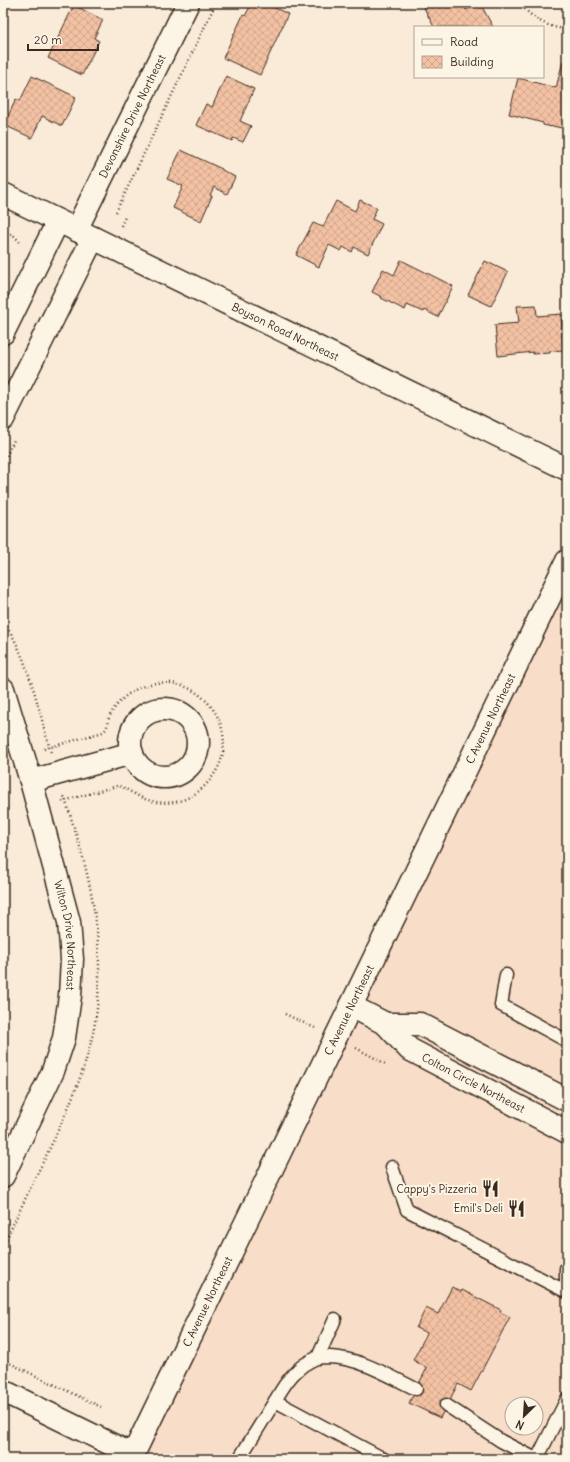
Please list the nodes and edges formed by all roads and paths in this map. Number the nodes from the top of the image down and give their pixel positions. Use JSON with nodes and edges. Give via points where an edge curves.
{"nodes":[{"id":1,"x":188,"y":3,"type":"edge"},
{"id":2,"x":216,"y":3,"type":"edge"},
{"id":3,"x":519,"y":3,"type":"edge"},
{"id":4,"x":567,"y":29,"type":"edge"},
{"id":5,"x":3,"y":194,"type":"edge"},
{"id":6,"x":116,"y":212,"type":"dead end"},
{"id":7,"x":125,"y":217,"type":"dead end"},
{"id":8,"x":3,"y":230,"type":"edge"},
{"id":9,"x":76,"y":230,"type":"junction"},
{"id":10,"x":118,"y":230,"type":"dead end"},
{"id":11,"x":25,"y":248,"type":"dead end"},
{"id":12,"x":3,"y":333,"type":"edge"},
{"id":13,"x":3,"y":419,"type":"edge"},
{"id":14,"x":567,"y":470,"type":"edge"},
{"id":15,"x":567,"y":561,"type":"edge"},
{"id":16,"x":3,"y":620,"type":"edge"},
{"id":17,"x":3,"y":689,"type":"edge"},
{"id":18,"x":132,"y":752,"type":"dead end"},
{"id":19,"x":52,"y":757,"type":"dead end"},
{"id":20,"x":31,"y":781,"type":"junction"},
{"id":21,"x":506,"y":976,"type":"dead end"},
{"id":22,"x":351,"y":1006,"type":"junction"},
{"id":23,"x":386,"y":1024,"type":"junction"},
{"id":24,"x":567,"y":1040,"type":"edge"},
{"id":25,"x":567,"y":1100,"type":"edge"},
{"id":26,"x":567,"y":1132,"type":"edge"},
{"id":27,"x":392,"y":1167,"type":"dead end"},
{"id":28,"x":3,"y":1176,"type":"edge"},
{"id":29,"x":566,"y":1268,"type":"dead end"},
{"id":30,"x":566,"y":1292,"type":"edge"},
{"id":31,"x":335,"y":1319,"type":"dead end"},
{"id":32,"x":318,"y":1357,"type":"junction"},
{"id":33,"x":3,"y":1360,"type":"edge"},
{"id":34,"x":416,"y":1390,"type":"dead end"},
{"id":35,"x":3,"y":1391,"type":"edge"},
{"id":36,"x":567,"y":1399,"type":"edge"},
{"id":37,"x":275,"y":1401,"type":"junction"},
{"id":38,"x":446,"y":1405,"type":"dead end"},
{"id":39,"x":101,"y":1407,"type":"dead end"},
{"id":40,"x":135,"y":1458,"type":"edge"},
{"id":41,"x":239,"y":1459,"type":"edge"},
{"id":42,"x":384,"y":1459,"type":"edge"},
{"id":43,"x":536,"y":1459,"type":"edge"}],
"edges":[{"from":1,"to":9,"type":"street","name":"Devonshire Drive Northeast"},
{"from":2,"to":6,"type":"path"},
{"from":3,"to":4,"type":"path","via":[[540,21]]},
{"from":5,"to":9,"type":"street","name":"Boyson Road Northeast"},
{"from":7,"to":10,"type":"path"},
{"from":8,"to":11,"type":"path","via":[[14,236]]},
{"from":9,"to":12,"type":"street","name":"Devonshire Drive Northeast"},
{"from":9,"to":13,"type":"street","name":"Devonshire Drive Northeast"},
{"from":9,"to":14,"type":"street","name":"Boyson Road Northeast"},
{"from":15,"to":22,"type":"street","name":"C Avenue Northeast"},
{"from":16,"to":19,"type":"path","via":[[27,672]]},
{"from":17,"to":20,"type":"street","name":"Wilton Drive Northeast"},
{"from":18,"to":20,"type":"street"},
{"from":20,"to":28,"type":"street","name":"Wilton Drive Northeast","via":[[69,922],[72,959],[70,996],[64,1038],[53,1071]]},
{"from":21,"to":24,"type":"lane","via":[[501,1005]]},
{"from":22,"to":23,"type":"street","name":"Colton Circle Northeast"},
{"from":22,"to":40,"type":"street","name":"C Avenue Northeast"},
{"from":23,"to":25,"type":"street","name":"Colton Circle Northeast","via":[[420,1024]]},
{"from":23,"to":26,"type":"street","name":"Colton Circle Northeast","via":[[409,1049]]},
{"from":27,"to":30,"type":"lane","via":[[407,1210]]},
{"from":29,"to":30,"type":"lane"},
{"from":31,"to":32,"type":"lane"},
{"from":32,"to":34,"type":"lane","via":[[341,1358],[368,1366]]},
{"from":32,"to":37,"type":"lane","via":[[302,1366],[287,1380]]},
{"from":33,"to":39,"type":"path"},
{"from":35,"to":40,"type":"street"},
{"from":36,"to":43,"type":"lane"},
{"from":37,"to":41,"type":"lane"},
{"from":37,"to":42,"type":"lane"},
{"from":38,"to":43,"type":"lane","via":[[501,1441]]}]}
